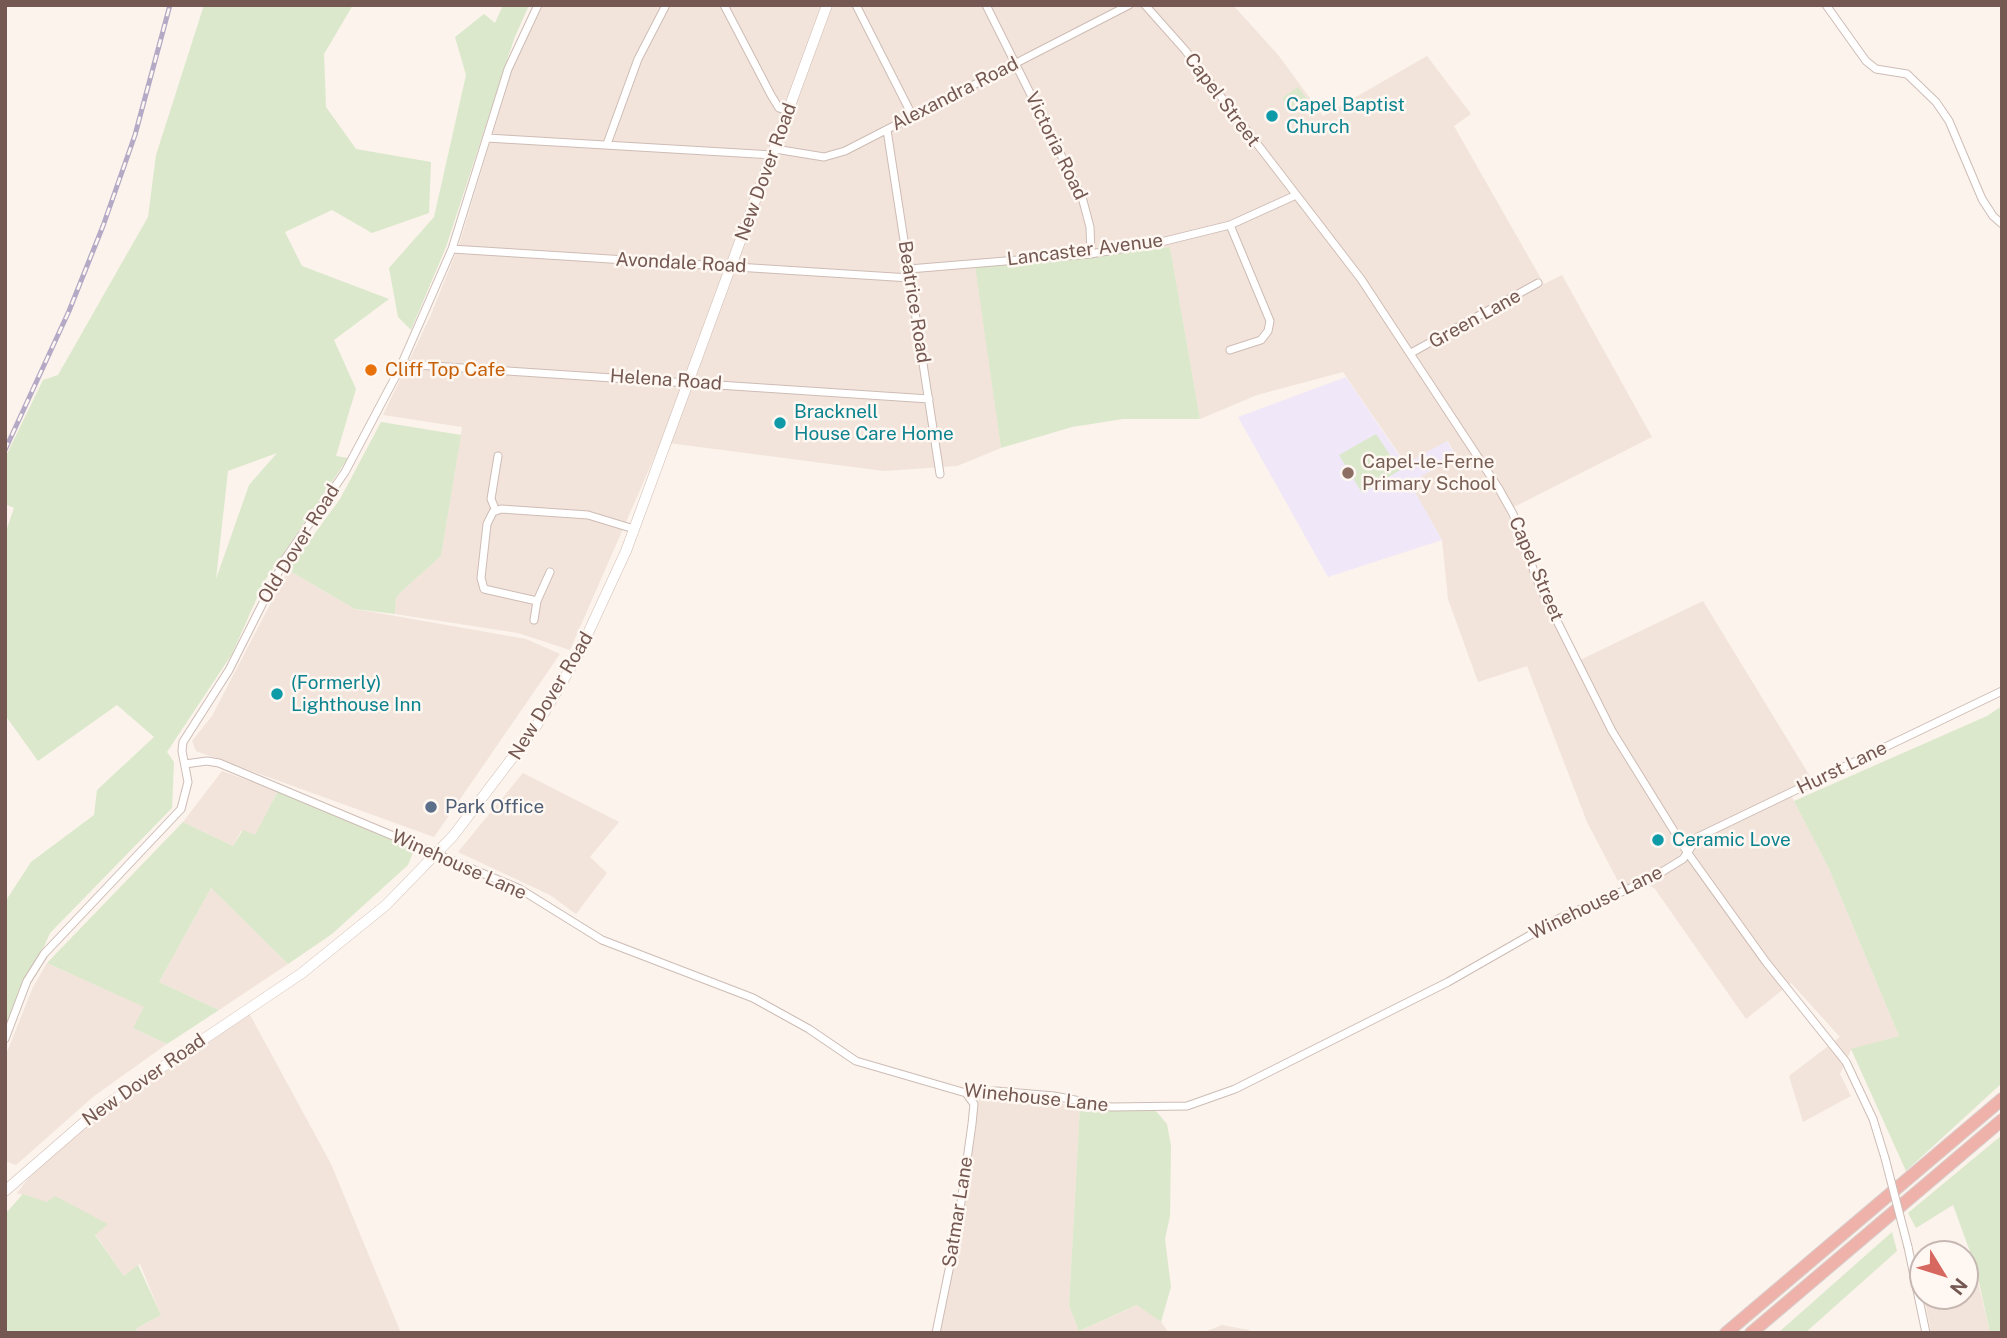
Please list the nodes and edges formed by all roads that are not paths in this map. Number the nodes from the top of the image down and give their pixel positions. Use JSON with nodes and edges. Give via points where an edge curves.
{"nodes":[{"id":1,"x":538,"y":5,"type":"edge"},
{"id":2,"x":666,"y":5,"type":"edge"},
{"id":3,"x":724,"y":5,"type":"edge"},
{"id":4,"x":827,"y":5,"type":"edge"},
{"id":5,"x":856,"y":5,"type":"edge"},
{"id":6,"x":986,"y":5,"type":"edge"},
{"id":7,"x":1129,"y":5,"type":"edge"},
{"id":8,"x":1145,"y":5,"type":"edge"},
{"id":9,"x":1826,"y":5,"type":"edge"},
{"id":10,"x":1016,"y":63,"type":"junction"},
{"id":11,"x":788,"y":111,"type":"junction"},
{"id":12,"x":912,"y":115,"type":"junction"},
{"id":13,"x":887,"y":130,"type":"junction"},
{"id":14,"x":487,"y":138,"type":"junction"},
{"id":15,"x":607,"y":144,"type":"junction"},
{"id":16,"x":774,"y":152,"type":"junction"},
{"id":17,"x":1293,"y":195,"type":"junction"},
{"id":18,"x":2002,"y":224,"type":"edge"},
{"id":19,"x":1230,"y":225,"type":"junction"},
{"id":20,"x":452,"y":249,"type":"junction"},
{"id":21,"x":1091,"y":254,"type":"junction"},
{"id":22,"x":730,"y":267,"type":"junction"},
{"id":23,"x":909,"y":268,"type":"junction"},
{"id":24,"x":910,"y":278,"type":"junction"},
{"id":25,"x":1538,"y":283,"type":"dead end"},
{"id":26,"x":1230,"y":350,"type":"dead end"},
{"id":27,"x":1411,"y":354,"type":"junction"},
{"id":28,"x":402,"y":364,"type":"junction"},
{"id":29,"x":690,"y":382,"type":"junction"},
{"id":30,"x":929,"y":399,"type":"junction"},
{"id":31,"x":498,"y":456,"type":"dead end"},
{"id":32,"x":940,"y":474,"type":"dead end"},
{"id":33,"x":496,"y":510,"type":"junction"},
{"id":34,"x":634,"y":529,"type":"junction"},
{"id":35,"x":550,"y":572,"type":"dead end"},
{"id":36,"x":537,"y":601,"type":"junction"},
{"id":37,"x":534,"y":620,"type":"dead end"},
{"id":38,"x":2002,"y":691,"type":"edge"},
{"id":39,"x":185,"y":764,"type":"junction"},
{"id":40,"x":1687,"y":852,"type":"junction"},
{"id":41,"x":437,"y":855,"type":"junction"},
{"id":42,"x":5,"y":1039,"type":"edge"},
{"id":43,"x":965,"y":1093,"type":"junction"},
{"id":44,"x":2002,"y":1099,"type":"edge"},
{"id":45,"x":2002,"y":1121,"type":"edge"},
{"id":46,"x":5,"y":1191,"type":"edge"},
{"id":47,"x":936,"y":1333,"type":"edge"},
{"id":48,"x":1726,"y":1333,"type":"edge"},
{"id":49,"x":1751,"y":1333,"type":"edge"},
{"id":50,"x":1926,"y":1333,"type":"edge"}],
"edges":[{"from":1,"to":14,"type":"street","name":"Old Dover Road","via":[[508,69]]},
{"from":2,"to":15,"type":"street","via":[[638,59]]},
{"from":3,"to":11,"type":"street","via":[[771,95],[779,108]]},
{"from":4,"to":11,"type":"main road","name":"New Dover Road"},
{"from":5,"to":12,"type":"street"},
{"from":6,"to":10,"type":"street","name":"Victoria Road"},
{"from":7,"to":10,"type":"street","name":"Alexandra Road"},
{"from":8,"to":17,"type":"street","name":"Capel Street","via":[[1185,50]]},
{"from":9,"to":18,"type":"street","via":[[1866,61],[1876,69],[1907,74],[1936,102],[1949,121],[1982,199]]},
{"from":10,"to":12,"type":"street","name":"Alexandra Road"},
{"from":10,"to":21,"type":"street","name":"Victoria Road","via":[[1084,201]]},
{"from":11,"to":16,"type":"main road","name":"New Dover Road"},
{"from":12,"to":13,"type":"street","name":"Alexandra Road"},
{"from":13,"to":16,"type":"street","name":"Alexandra Road","via":[[829,157]]},
{"from":13,"to":23,"type":"street","name":"Beatrice Road"},
{"from":14,"to":15,"type":"street","name":"Alexandra Road"},
{"from":14,"to":20,"type":"street","name":"Old Dover Road"},
{"from":15,"to":16,"type":"street","name":"Alexandra Road"},
{"from":16,"to":22,"type":"main road","name":"New Dover Road"},
{"from":17,"to":19,"type":"street","name":"Lancaster Avenue"},
{"from":17,"to":27,"type":"street","name":"Capel Street","via":[[1361,279]]},
{"from":19,"to":21,"type":"street","name":"Lancaster Avenue"},
{"from":19,"to":26,"type":"street","via":[[1270,321],[1261,340]]},
{"from":20,"to":22,"type":"street","name":"Avondale Road"},
{"from":20,"to":28,"type":"street","name":"Old Dover Road"},
{"from":21,"to":23,"type":"street","name":"Lancaster Avenue"},
{"from":22,"to":24,"type":"street","name":"Avondale Road"},
{"from":22,"to":29,"type":"main road","name":"New Dover Road"},
{"from":23,"to":24,"type":"street","name":"Beatrice Road"},
{"from":24,"to":30,"type":"street","name":"Beatrice Road"},
{"from":25,"to":27,"type":"street","name":"Green Lane"},
{"from":27,"to":40,"type":"street","name":"Capel Street","via":[[1506,501],[1539,585],[1608,722]]},
{"from":28,"to":29,"type":"street","name":"Helena Road"},
{"from":28,"to":39,"type":"street","name":"Old Dover Road","via":[[351,462],[285,559],[229,670],[186,736],[182,747]]},
{"from":29,"to":30,"type":"street","name":"Helena Road"},
{"from":29,"to":34,"type":"main road","name":"New Dover Road"},
{"from":30,"to":32,"type":"street","name":"Beatrice Road"},
{"from":31,"to":33,"type":"street","via":[[491,499]]},
{"from":33,"to":34,"type":"street","via":[[595,516]]},
{"from":33,"to":36,"type":"street","via":[[487,524],[482,586]]},
{"from":34,"to":41,"type":"main road","name":"New Dover Road","via":[[595,622],[548,708],[491,790]]},
{"from":35,"to":36,"type":"street"},
{"from":36,"to":37,"type":"street"},
{"from":38,"to":40,"type":"street","name":"Hurst Lane","via":[[1698,837]]},
{"from":39,"to":41,"type":"street","name":"Winehouse Lane","via":[[219,763]]},
{"from":39,"to":42,"type":"street","name":"Old Dover Road","via":[[187,792],[179,813],[44,954],[27,981]]},
{"from":40,"to":43,"type":"street","name":"Winehouse Lane","via":[[1647,881],[1559,918],[1448,982],[1235,1089],[1187,1106],[1111,1107],[1054,1096]]},
{"from":40,"to":50,"type":"street","name":"Capel Street","bridge":true,"via":[[1846,1062],[1873,1119],[1885,1158]]},
{"from":41,"to":43,"type":"street","name":"Winehouse Lane","via":[[520,889],[601,940],[753,998],[856,1061]]},
{"from":41,"to":46,"type":"main road","name":"New Dover Road","via":[[319,961],[97,1111]]},
{"from":43,"to":47,"type":"street","name":"Satmar Lane","via":[[974,1104],[972,1124]]},
{"from":44,"to":48,"type":"highway"},
{"from":45,"to":49,"type":"highway"}]}
